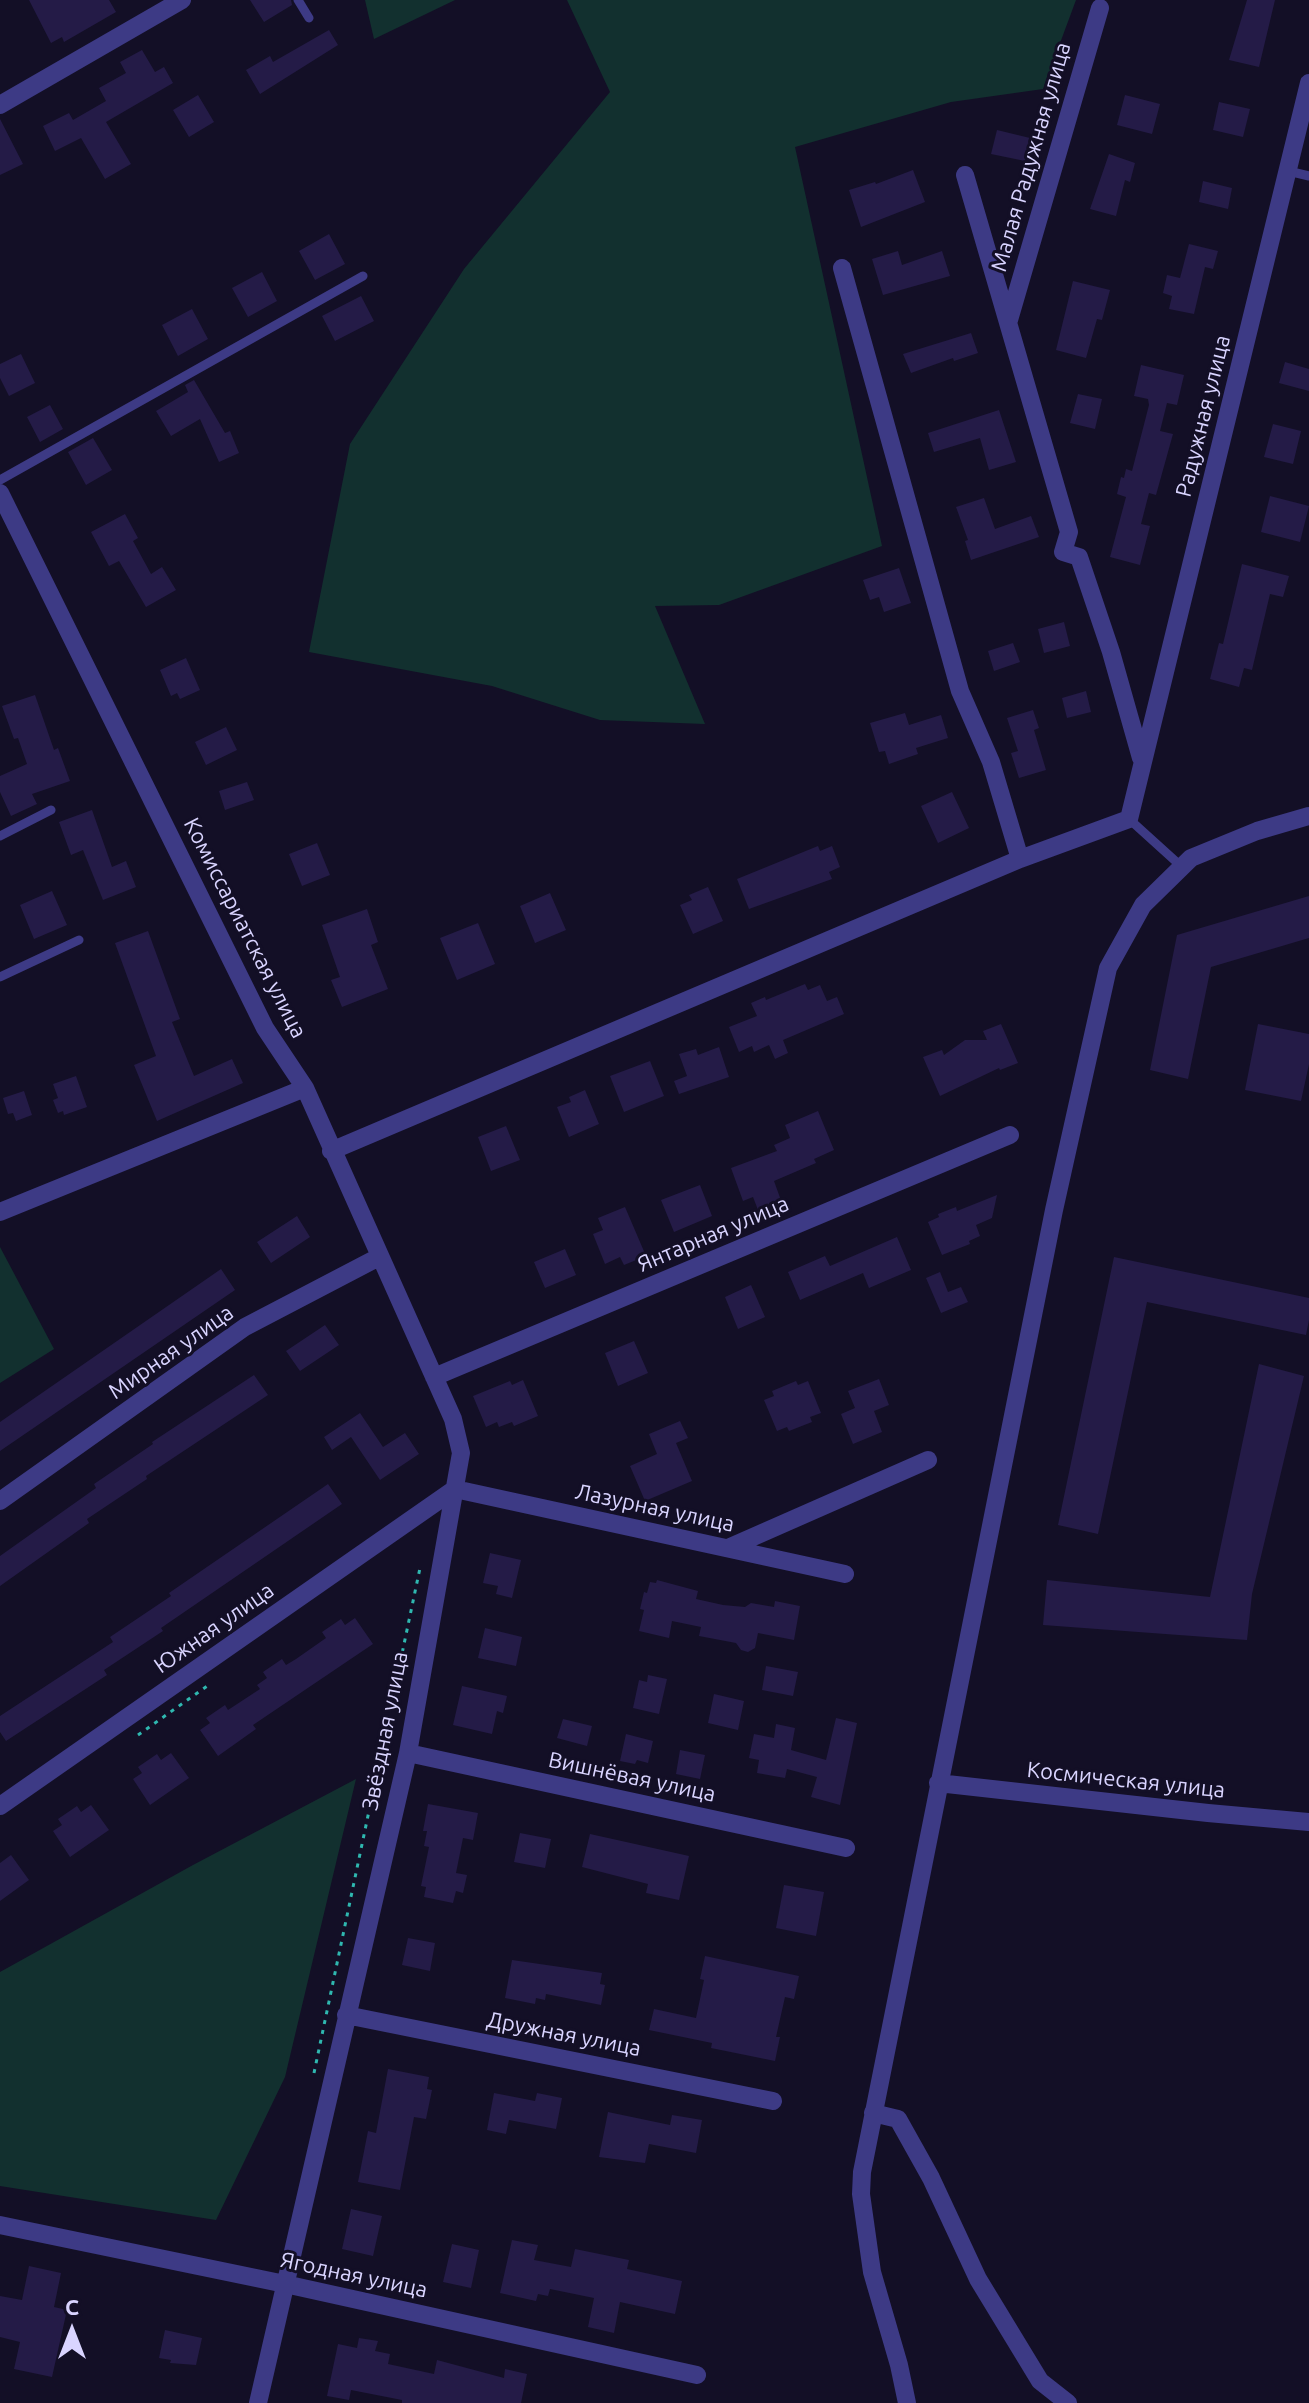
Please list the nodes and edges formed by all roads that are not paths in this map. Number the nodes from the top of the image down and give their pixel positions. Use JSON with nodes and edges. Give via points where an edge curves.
{"nodes":[{"id":1,"x":182,"y":0,"type":"edge"},
{"id":2,"x":298,"y":0,"type":"edge"},
{"id":3,"x":1100,"y":8,"type":"dead end"},
{"id":4,"x":309,"y":18,"type":"dead end"},
{"id":5,"x":1309,"y":83,"type":"edge"},
{"id":6,"x":0,"y":105,"type":"edge"},
{"id":7,"x":1288,"y":171,"type":"junction"},
{"id":8,"x":965,"y":175,"type":"dead end"},
{"id":9,"x":1309,"y":176,"type":"edge"},
{"id":10,"x":842,"y":268,"type":"dead end"},
{"id":11,"x":363,"y":276,"type":"dead end"},
{"id":12,"x":1009,"y":320,"type":"junction"},
{"id":13,"x":0,"y":480,"type":"edge"},
{"id":14,"x":0,"y":493,"type":"edge"},
{"id":15,"x":1142,"y":760,"type":"junction"},
{"id":16,"x":51,"y":810,"type":"dead end"},
{"id":17,"x":1309,"y":816,"type":"edge"},
{"id":18,"x":1129,"y":819,"type":"junction"},
{"id":19,"x":0,"y":836,"type":"edge"},
{"id":20,"x":1020,"y":859,"type":"junction"},
{"id":21,"x":1182,"y":867,"type":"junction"},
{"id":22,"x":79,"y":940,"type":"dead end"},
{"id":23,"x":0,"y":977,"type":"edge"},
{"id":24,"x":305,"y":1088,"type":"junction"},
{"id":25,"x":1010,"y":1135,"type":"dead end"},
{"id":26,"x":331,"y":1151,"type":"junction"},
{"id":27,"x":0,"y":1212,"type":"edge"},
{"id":28,"x":379,"y":1257,"type":"junction"},
{"id":29,"x":434,"y":1377,"type":"junction"},
{"id":30,"x":928,"y":1460,"type":"dead end"},
{"id":31,"x":455,"y":1489,"type":"junction"},
{"id":32,"x":0,"y":1501,"type":"edge"},
{"id":33,"x":728,"y":1548,"type":"junction"},
{"id":34,"x":845,"y":1574,"type":"dead end"},
{"id":35,"x":408,"y":1753,"type":"junction"},
{"id":36,"x":938,"y":1783,"type":"junction"},
{"id":37,"x":0,"y":1806,"type":"edge"},
{"id":38,"x":1309,"y":1822,"type":"edge"},
{"id":39,"x":846,"y":1848,"type":"dead end"},
{"id":40,"x":346,"y":2015,"type":"junction"},
{"id":41,"x":773,"y":2101,"type":"dead end"},
{"id":42,"x":873,"y":2113,"type":"junction"},
{"id":43,"x":0,"y":2225,"type":"edge"},
{"id":44,"x":285,"y":2284,"type":"junction"},
{"id":45,"x":697,"y":2375,"type":"dead end"},
{"id":46,"x":905,"y":2400,"type":"edge"},
{"id":47,"x":258,"y":2403,"type":"edge"},
{"id":48,"x":1068,"y":2403,"type":"edge"}],
"edges":[{"from":1,"to":6,"type":"street"},
{"from":2,"to":4,"type":"lane"},
{"from":3,"to":12,"type":"street","name":"Малая Радужная улица"},
{"from":5,"to":7,"type":"street","name":"Радужная улица"},
{"from":7,"to":9,"type":"lane"},
{"from":7,"to":15,"type":"street","name":"Радужная улица"},
{"from":8,"to":12,"type":"street"},
{"from":10,"to":20,"type":"street","via":[[960,691],[991,762]]},
{"from":11,"to":13,"type":"lane"},
{"from":12,"to":15,"type":"street","via":[[1069,532],[1063,552],[1079,557]]},
{"from":14,"to":24,"type":"street","name":"Комиссариатская улица","via":[[265,1028]]},
{"from":15,"to":18,"type":"street","name":"Радужная улица"},
{"from":16,"to":19,"type":"lane"},
{"from":17,"to":21,"type":"street","via":[[1257,831],[1191,858]]},
{"from":18,"to":20,"type":"street"},
{"from":18,"to":21,"type":"lane"},
{"from":20,"to":26,"type":"street"},
{"from":21,"to":36,"type":"street","via":[[1143,905],[1108,968]]},
{"from":22,"to":23,"type":"lane"},
{"from":24,"to":26,"type":"street","name":"Звёздная улица"},
{"from":24,"to":27,"type":"street"},
{"from":25,"to":29,"type":"street","name":"Янтарная улица"},
{"from":26,"to":28,"type":"street","name":"Звёздная улица"},
{"from":28,"to":29,"type":"street","name":"Звёздная улица"},
{"from":28,"to":32,"type":"street","name":"Мирная улица","via":[[245,1327]]},
{"from":29,"to":31,"type":"street","name":"Звёздная улица","via":[[461,1453]]},
{"from":30,"to":33,"type":"street"},
{"from":31,"to":33,"type":"street","name":"Лазурная улица"},
{"from":31,"to":35,"type":"street","name":"Звёздная улица"},
{"from":31,"to":37,"type":"street","name":"Южная улица"},
{"from":33,"to":34,"type":"street","name":"Лазурная улица"},
{"from":35,"to":39,"type":"street","name":"Вишнёвая улица"},
{"from":35,"to":40,"type":"street","name":"Звёздная улица"},
{"from":36,"to":38,"type":"street","name":"Космическая улица"},
{"from":36,"to":42,"type":"street"},
{"from":40,"to":41,"type":"street","name":"Дружная улица"},
{"from":40,"to":44,"type":"street","name":"Звёздная улица"},
{"from":42,"to":46,"type":"street","via":[[861,2194],[872,2272]]},
{"from":42,"to":48,"type":"street","via":[[898,2119],[978,2279],[1040,2381]]},
{"from":43,"to":44,"type":"street","name":"Ягодная улица"},
{"from":44,"to":45,"type":"street","name":"Ягодная улица"},
{"from":44,"to":47,"type":"street","name":"Звёздная улица"}]}
